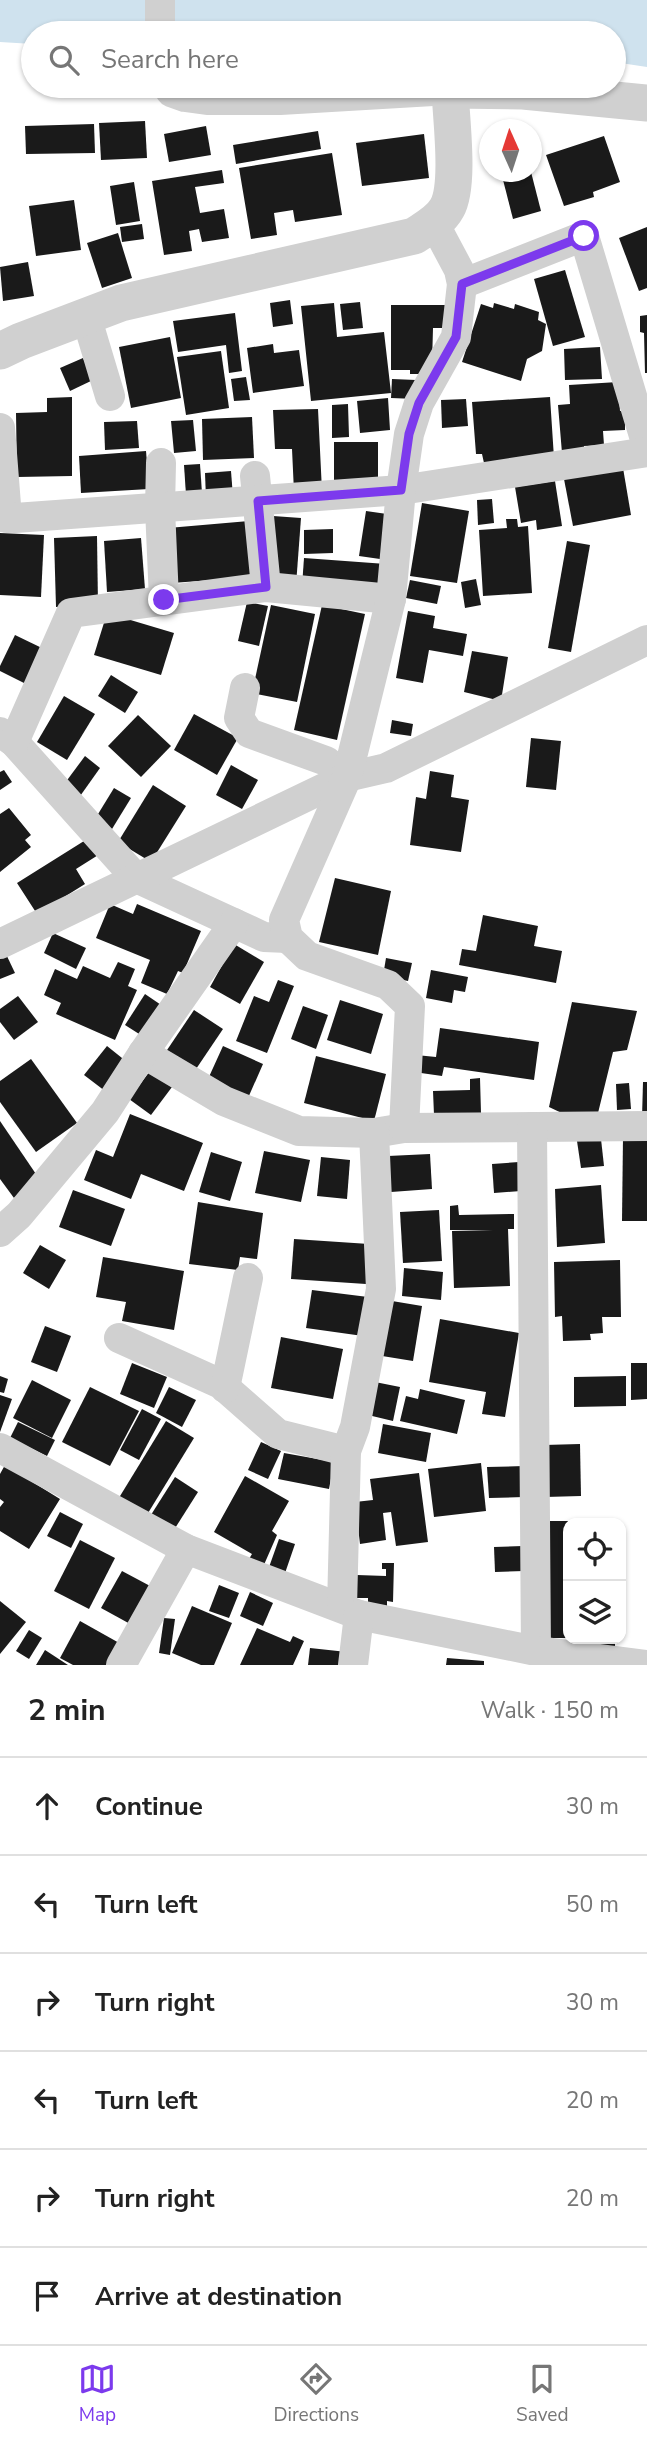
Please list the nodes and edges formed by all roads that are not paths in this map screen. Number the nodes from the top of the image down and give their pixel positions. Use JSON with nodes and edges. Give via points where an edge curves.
{"nodes":[{"id":1,"x":160,"y":0,"type":"edge"},
{"id":2,"x":160,"y":21,"type":"edge"},
{"id":3,"x":192,"y":98,"type":"edge"},
{"id":4,"x":314,"y":98,"type":"edge"},
{"id":5,"x":450,"y":98,"type":"edge"},
{"id":6,"x":595,"y":98,"type":"edge"},
{"id":7,"x":647,"y":103,"type":"edge"},
{"id":8,"x":434,"y":223,"type":"junction"},
{"id":9,"x":462,"y":284,"type":"junction"},
{"id":10,"x":86,"y":316,"type":"junction"},
{"id":11,"x":0,"y":351,"type":"edge"},
{"id":12,"x":110,"y":396,"type":"dead end"},
{"id":13,"x":0,"y":428,"type":"edge"},
{"id":14,"x":647,"y":446,"type":"edge"},
{"id":15,"x":647,"y":452,"type":"edge"},
{"id":16,"x":161,"y":463,"type":"dead end"},
{"id":17,"x":257,"y":488,"type":"junction"},
{"id":18,"x":401,"y":490,"type":"junction"},
{"id":19,"x":160,"y":508,"type":"junction"},
{"id":20,"x":3,"y":517,"type":"edge"},
{"id":21,"x":266,"y":587,"type":"junction"},
{"id":22,"x":164,"y":600,"type":"junction"},
{"id":23,"x":391,"y":600,"type":"junction"},
{"id":24,"x":647,"y":640,"type":"edge"},
{"id":25,"x":245,"y":688,"type":"dead end"},
{"id":26,"x":7,"y":737,"type":"edge"},
{"id":27,"x":346,"y":777,"type":"junction"},
{"id":28,"x":136,"y":878,"type":"junction"},
{"id":29,"x":234,"y":923,"type":"junction"},
{"id":30,"x":288,"y":939,"type":"junction"},
{"id":31,"x":0,"y":944,"type":"edge"},
{"id":32,"x":143,"y":1053,"type":"junction"},
{"id":33,"x":647,"y":1126,"type":"edge"},
{"id":34,"x":531,"y":1127,"type":"junction"},
{"id":35,"x":404,"y":1128,"type":"junction"},
{"id":36,"x":374,"y":1133,"type":"junction"},
{"id":37,"x":0,"y":1232,"type":"edge"},
{"id":38,"x":248,"y":1278,"type":"dead end"},
{"id":39,"x":119,"y":1338,"type":"dead end"},
{"id":40,"x":225,"y":1388,"type":"junction"},
{"id":41,"x":0,"y":1448,"type":"edge"},
{"id":42,"x":346,"y":1451,"type":"junction"},
{"id":43,"x":186,"y":1549,"type":"junction"},
{"id":44,"x":351,"y":1611,"type":"junction"},
{"id":45,"x":536,"y":1651,"type":"junction"},
{"id":46,"x":121,"y":1665,"type":"edge"},
{"id":47,"x":353,"y":1665,"type":"edge"},
{"id":48,"x":647,"y":1665,"type":"edge"}],
"edges":[{"from":1,"to":2,"type":"street"},
{"from":3,"to":4,"type":"street"},
{"from":5,"to":8,"type":"street","via":[[453,190],[447,209]]},
{"from":6,"to":7,"type":"street"},
{"from":8,"to":9,"type":"street"},
{"from":8,"to":10,"type":"street","via":[[414,236],[121,303]]},
{"from":9,"to":14,"type":"street","via":[[584,236]]},
{"from":9,"to":18,"type":"street","via":[[456,337],[419,403],[409,434]]},
{"from":10,"to":11,"type":"street"},
{"from":10,"to":12,"type":"street"},
{"from":13,"to":20,"type":"street"},
{"from":15,"to":18,"type":"street"},
{"from":16,"to":19,"type":"street"},
{"from":17,"to":18,"type":"street"},
{"from":17,"to":19,"type":"street"},
{"from":17,"to":21,"type":"street"},
{"from":18,"to":23,"type":"street"},
{"from":19,"to":20,"type":"street"},
{"from":19,"to":22,"type":"street"},
{"from":21,"to":22,"type":"street"},
{"from":21,"to":23,"type":"street"},
{"from":22,"to":26,"type":"street","via":[[71,613]]},
{"from":23,"to":27,"type":"street"},
{"from":24,"to":27,"type":"street","via":[[386,768]]},
{"from":25,"to":27,"type":"street","via":[[239,719],[248,733],[326,761]]},
{"from":26,"to":28,"type":"street"},
{"from":27,"to":28,"type":"street"},
{"from":27,"to":30,"type":"street","via":[[285,920]]},
{"from":28,"to":29,"type":"street"},
{"from":28,"to":31,"type":"street"},
{"from":29,"to":30,"type":"street","via":[[264,937]]},
{"from":29,"to":32,"type":"street"},
{"from":30,"to":35,"type":"street","via":[[307,956],[388,985],[410,1006]]},
{"from":32,"to":36,"type":"street","via":[[223,1101],[299,1130]]},
{"from":32,"to":37,"type":"street","via":[[105,1112]]},
{"from":33,"to":34,"type":"street"},
{"from":34,"to":35,"type":"street"},
{"from":34,"to":45,"type":"street"},
{"from":35,"to":36,"type":"street"},
{"from":36,"to":42,"type":"street","via":[[381,1289],[355,1427]]},
{"from":38,"to":40,"type":"street"},
{"from":39,"to":40,"type":"street"},
{"from":40,"to":42,"type":"street","via":[[278,1434]]},
{"from":41,"to":43,"type":"street"},
{"from":42,"to":44,"type":"street"},
{"from":43,"to":44,"type":"street"},
{"from":43,"to":46,"type":"street"},
{"from":44,"to":45,"type":"street"},
{"from":44,"to":47,"type":"street"},
{"from":45,"to":48,"type":"street"}]}
